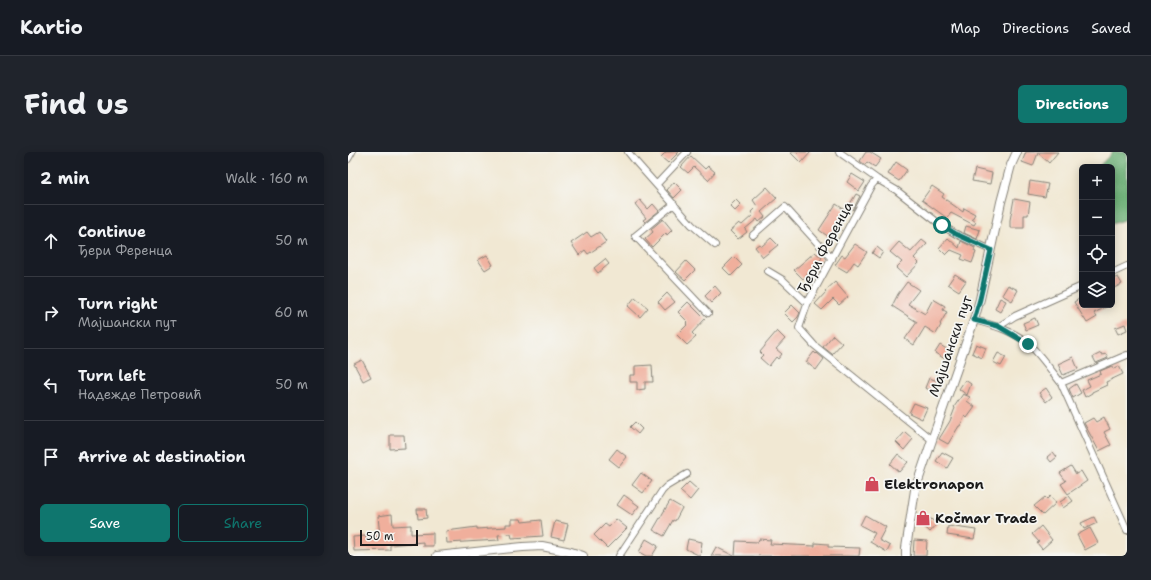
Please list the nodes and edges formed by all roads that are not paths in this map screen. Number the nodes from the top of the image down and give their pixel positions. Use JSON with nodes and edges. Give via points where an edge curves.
{"nodes":[{"id":1,"x":352,"y":152,"type":"edge"},
{"id":2,"x":628,"y":152,"type":"edge"},
{"id":3,"x":687,"y":152,"type":"edge"},
{"id":4,"x":839,"y":152,"type":"edge"},
{"id":5,"x":1017,"y":152,"type":"edge"},
{"id":6,"x":348,"y":159,"type":"edge"},
{"id":7,"x":877,"y":179,"type":"junction"},
{"id":8,"x":656,"y":184,"type":"junction"},
{"id":9,"x":674,"y":204,"type":"junction"},
{"id":10,"x":754,"y":236,"type":"dead end"},
{"id":11,"x":715,"y":245,"type":"dead end"},
{"id":12,"x":991,"y":250,"type":"junction"},
{"id":13,"x":832,"y":259,"type":"junction"},
{"id":14,"x":1127,"y":266,"type":"edge"},
{"id":15,"x":768,"y":271,"type":"dead end"},
{"id":16,"x":1114,"y":272,"type":"edge"},
{"id":17,"x":1079,"y":287,"type":"edge"},
{"id":18,"x":808,"y":302,"type":"junction"},
{"id":19,"x":708,"y":313,"type":"dead end"},
{"id":20,"x":974,"y":320,"type":"junction"},
{"id":21,"x":998,"y":326,"type":"junction"},
{"id":22,"x":1127,"y":355,"type":"edge"},
{"id":23,"x":1060,"y":383,"type":"junction"},
{"id":24,"x":932,"y":440,"type":"junction"},
{"id":25,"x":687,"y":474,"type":"dead end"},
{"id":26,"x":1127,"y":530,"type":"edge"},
{"id":27,"x":905,"y":553,"type":"edge"},
{"id":28,"x":437,"y":556,"type":"edge"},
{"id":29,"x":582,"y":556,"type":"edge"},
{"id":30,"x":619,"y":556,"type":"edge"}],
"edges":[{"from":1,"to":6,"type":"street"},
{"from":2,"to":8,"type":"street"},
{"from":3,"to":8,"type":"street"},
{"from":4,"to":7,"type":"street"},
{"from":5,"to":12,"type":"street","name":"Мајшански пут","via":[[1001,202]]},
{"from":7,"to":12,"type":"street","via":[[956,234]]},
{"from":7,"to":13,"type":"street","name":"Ђери Ференца"},
{"from":8,"to":9,"type":"street"},
{"from":9,"to":11,"type":"street","via":[[692,225]]},
{"from":9,"to":19,"type":"street","via":[[636,236]]},
{"from":10,"to":13,"type":"street","via":[[785,206]]},
{"from":12,"to":20,"type":"street","name":"Мајшански пут"},
{"from":13,"to":18,"type":"street","name":"Ђери Ференца"},
{"from":14,"to":16,"type":"street"},
{"from":15,"to":18,"type":"street","via":[[783,280]]},
{"from":17,"to":21,"type":"street"},
{"from":18,"to":24,"type":"street","name":"Ђери Ференца","via":[[799,328],[814,345]]},
{"from":20,"to":21,"type":"street"},
{"from":20,"to":24,"type":"street","name":"Мајшански пут"},
{"from":21,"to":23,"type":"street","via":[[1028,344]]},
{"from":22,"to":23,"type":"street"},
{"from":23,"to":26,"type":"street"},
{"from":24,"to":27,"type":"street","name":"Мајшански пут","via":[[915,490]]},
{"from":25,"to":30,"type":"street","via":[[662,491]]},
{"from":28,"to":29,"type":"street","via":[[542,546]]}]}
